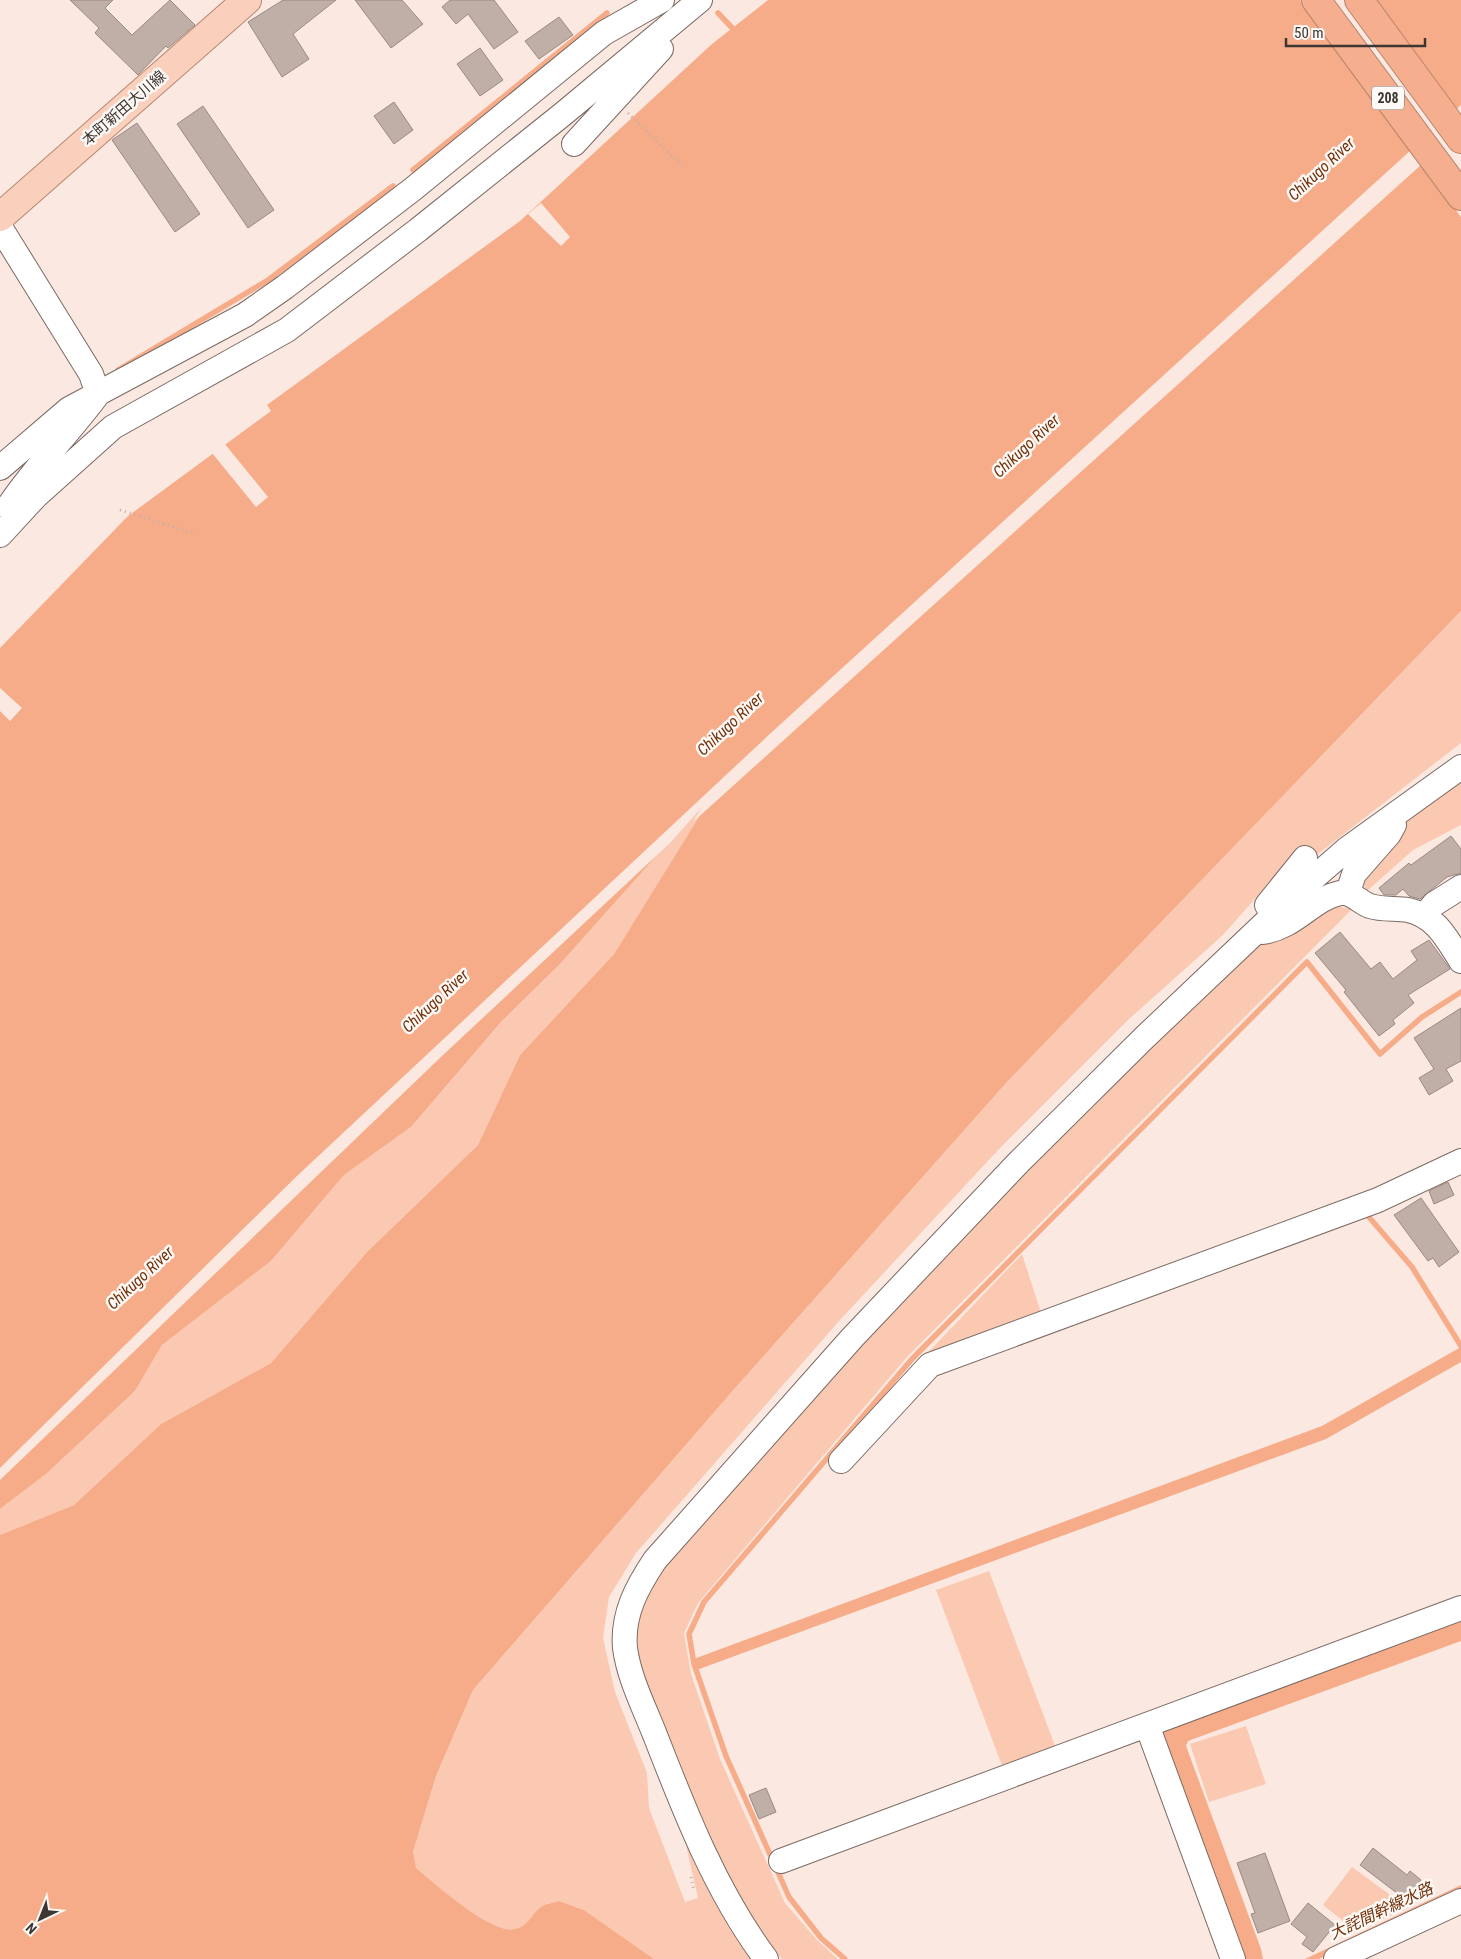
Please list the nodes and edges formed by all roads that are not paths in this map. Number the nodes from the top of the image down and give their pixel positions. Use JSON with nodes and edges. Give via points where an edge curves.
{"nodes":[{"id":1,"x":247,"y":0,"type":"edge"},
{"id":2,"x":630,"y":0,"type":"edge"},
{"id":3,"x":662,"y":0,"type":"edge"},
{"id":4,"x":700,"y":0,"type":"edge"},
{"id":5,"x":1316,"y":0,"type":"edge"},
{"id":6,"x":1359,"y":0,"type":"edge"},
{"id":7,"x":664,"y":31,"type":"junction"},
{"id":8,"x":604,"y":33,"type":"junction"},
{"id":9,"x":1461,"y":139,"type":"edge"},
{"id":10,"x":574,"y":144,"type":"dead end"},
{"id":11,"x":1461,"y":196,"type":"edge"},
{"id":12,"x":0,"y":217,"type":"edge"},
{"id":13,"x":0,"y":227,"type":"edge"},
{"id":14,"x":98,"y":394,"type":"junction"},
{"id":15,"x":0,"y":468,"type":"edge"},
{"id":16,"x":5,"y":530,"type":"edge"},
{"id":17,"x":1461,"y":767,"type":"edge"},
{"id":18,"x":1400,"y":812,"type":"junction"},
{"id":19,"x":1305,"y":858,"type":"dead end"},
{"id":20,"x":1461,"y":887,"type":"edge"},
{"id":21,"x":1348,"y":892,"type":"junction"},
{"id":22,"x":1425,"y":915,"type":"junction"},
{"id":23,"x":1256,"y":933,"type":"junction"},
{"id":24,"x":1461,"y":961,"type":"edge"},
{"id":25,"x":1461,"y":1160,"type":"edge"},
{"id":26,"x":841,"y":1461,"type":"dead end"},
{"id":27,"x":1461,"y":1608,"type":"edge"},
{"id":28,"x":1147,"y":1725,"type":"junction"},
{"id":29,"x":781,"y":1861,"type":"dead end"},
{"id":30,"x":1461,"y":1901,"type":"edge"},
{"id":31,"x":1344,"y":1958,"type":"edge"},
{"id":32,"x":766,"y":1959,"type":"edge"},
{"id":33,"x":1234,"y":1959,"type":"edge"}],
"edges":[{"from":1,"to":12,"type":"main road","name":"本町新田大川線"},
{"from":2,"to":8,"type":"street"},
{"from":3,"to":8,"type":"street"},
{"from":4,"to":7,"type":"street"},
{"from":5,"to":11,"type":"highway","number":"208"},
{"from":6,"to":9,"type":"highway","number":"208"},
{"from":7,"to":10,"type":"street","via":[[667,42]]},
{"from":7,"to":16,"type":"street","via":[[418,230],[286,330],[113,426],[36,496]]},
{"from":8,"to":14,"type":"street","via":[[413,189],[285,287],[245,315]]},
{"from":13,"to":14,"type":"street","via":[[91,374]]},
{"from":14,"to":15,"type":"street","via":[[68,409]]},
{"from":14,"to":16,"type":"street","via":[[8,507]]},
{"from":17,"to":18,"type":"street"},
{"from":18,"to":21,"type":"street","via":[[1389,834],[1354,874]]},
{"from":18,"to":23,"type":"street","via":[[1348,849]]},
{"from":19,"to":23,"type":"street","via":[[1258,917]]},
{"from":20,"to":22,"type":"street","via":[[1434,904]]},
{"from":21,"to":22,"type":"street","via":[[1371,906]]},
{"from":21,"to":23,"type":"street","via":[[1323,900],[1280,929]]},
{"from":22,"to":24,"type":"street","via":[[1442,930]]},
{"from":23,"to":32,"type":"street","via":[[1060,1121],[879,1310],[655,1560],[635,1590],[626,1620],[625,1648],[635,1684],[680,1800],[734,1915]]},
{"from":25,"to":26,"type":"street","via":[[1378,1200],[930,1364]]},
{"from":27,"to":28,"type":"street"},
{"from":28,"to":29,"type":"street"},
{"from":28,"to":33,"type":"street"},
{"from":30,"to":31,"type":"street"}]}
